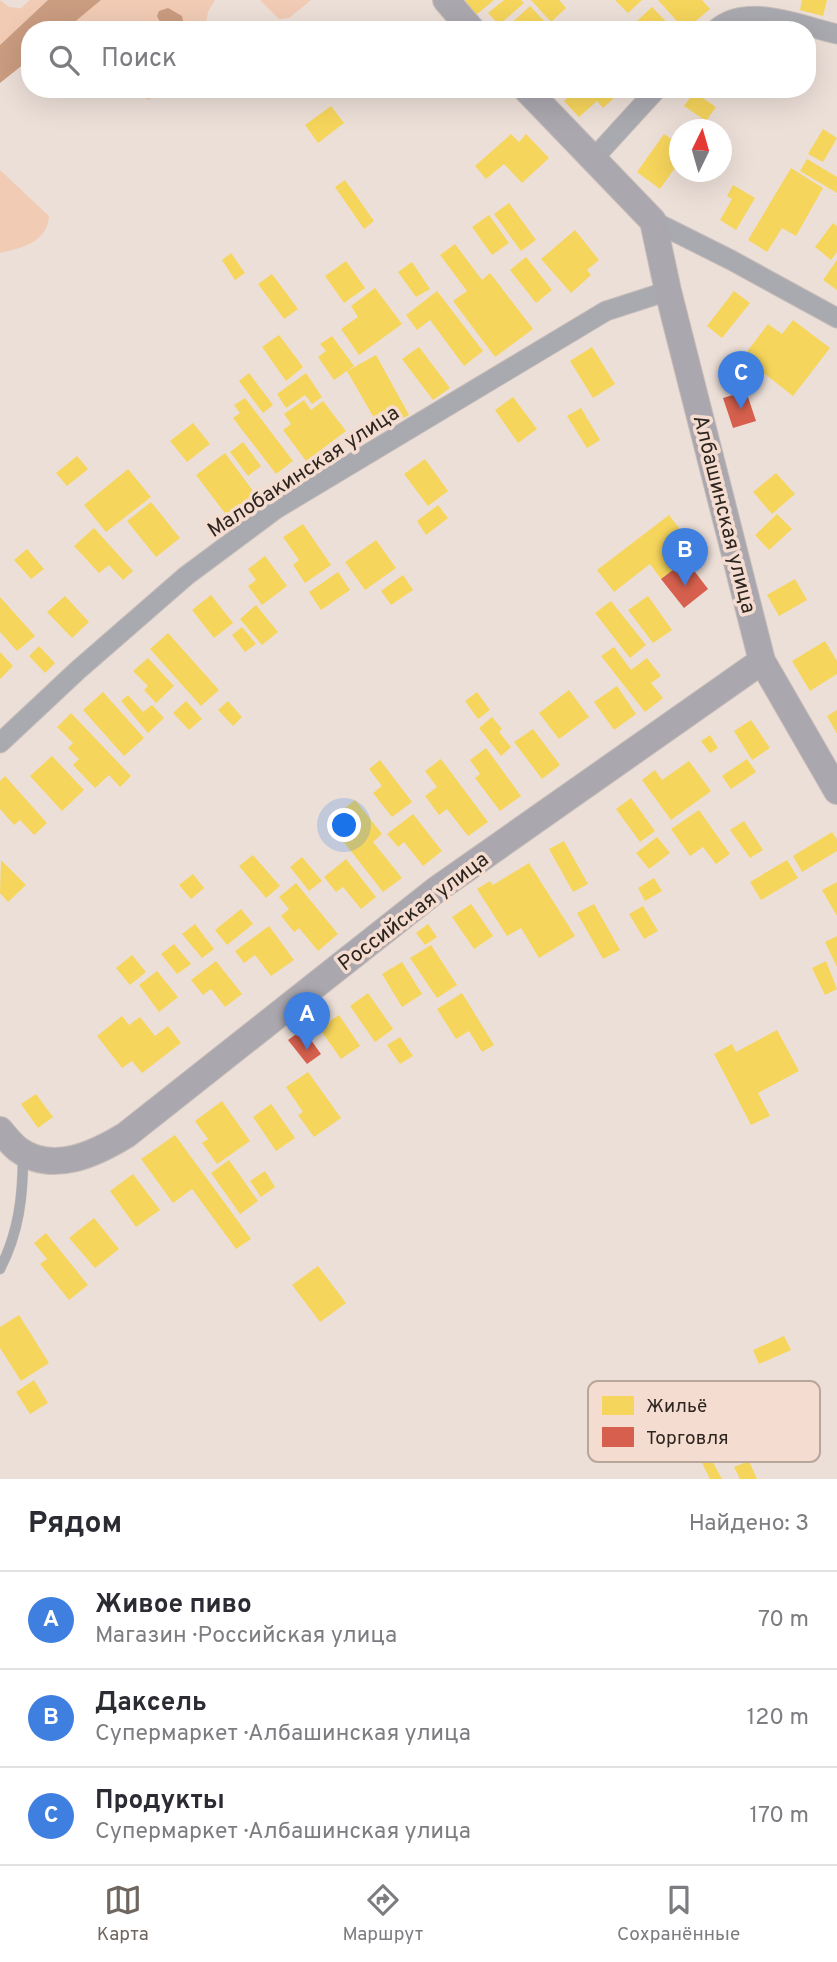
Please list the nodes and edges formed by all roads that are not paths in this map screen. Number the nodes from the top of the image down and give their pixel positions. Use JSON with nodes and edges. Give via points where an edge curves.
{"nodes":[{"id":1,"x":446,"y":0,"type":"edge"},
{"id":2,"x":464,"y":21,"type":"edge"},
{"id":3,"x":730,"y":21,"type":"edge"},
{"id":4,"x":781,"y":21,"type":"edge"},
{"id":5,"x":816,"y":29,"type":"edge"},
{"id":6,"x":837,"y":34,"type":"edge"},
{"id":7,"x":535,"y":98,"type":"edge"},
{"id":8,"x":649,"y":98,"type":"edge"},
{"id":9,"x":594,"y":158,"type":"junction"},
{"id":10,"x":653,"y":221,"type":"junction"},
{"id":11,"x":668,"y":291,"type":"junction"},
{"id":12,"x":837,"y":318,"type":"edge"},
{"id":13,"x":762,"y":661,"type":"junction"},
{"id":14,"x":0,"y":743,"type":"edge"},
{"id":15,"x":837,"y":791,"type":"edge"},
{"id":16,"x":0,"y":1130,"type":"edge"},
{"id":17,"x":23,"y":1152,"type":"junction"},
{"id":18,"x":0,"y":1269,"type":"edge"}],
"edges":[{"from":1,"to":2,"type":"street"},
{"from":3,"to":4,"type":"street","via":[[752,16]]},
{"from":5,"to":6,"type":"street"},
{"from":7,"to":9,"type":"street"},
{"from":8,"to":9,"type":"street"},
{"from":9,"to":10,"type":"street"},
{"from":10,"to":11,"type":"street","name":"Албашинская улица"},
{"from":10,"to":12,"type":"street"},
{"from":11,"to":13,"type":"street","name":"Албашинская улица"},
{"from":11,"to":14,"type":"street","name":"Малобакинская улица","via":[[606,311],[276,509],[177,583]]},
{"from":13,"to":15,"type":"street","name":"Албашинская улица"},
{"from":13,"to":17,"type":"street","name":"Российская улица","via":[[436,890],[126,1135],[74,1159],[44,1161]]},
{"from":16,"to":17,"type":"street"},
{"from":17,"to":18,"type":"lane","via":[[20,1216]]}]}
